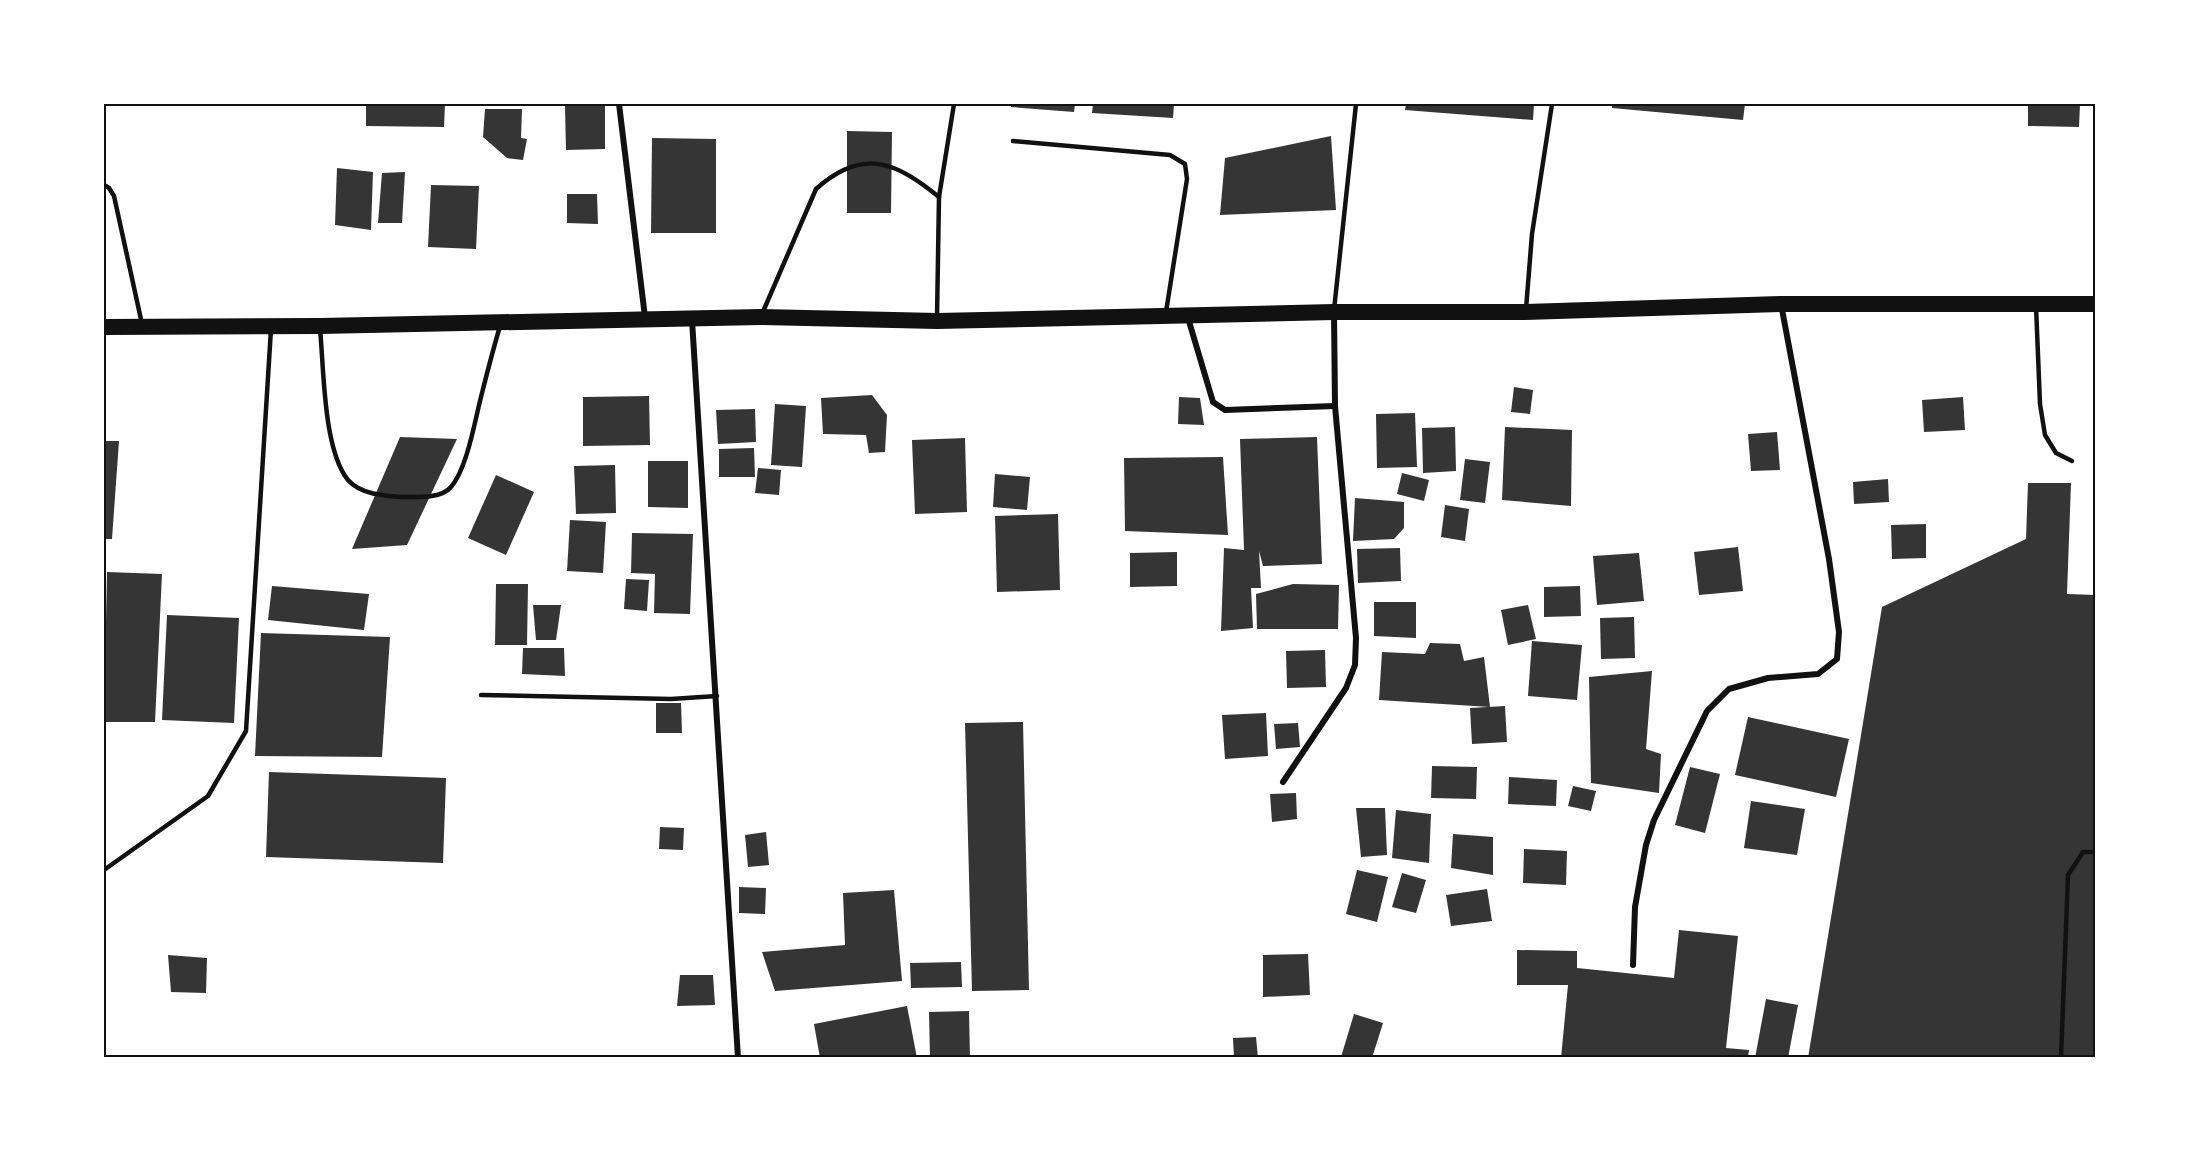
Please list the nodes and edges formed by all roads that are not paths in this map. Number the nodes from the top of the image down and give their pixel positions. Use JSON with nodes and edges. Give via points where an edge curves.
{"nodes":[{"id":1,"x":620,"y":104,"type":"edge"},
{"id":2,"x":954,"y":104,"type":"edge"},
{"id":3,"x":1356,"y":104,"type":"edge"},
{"id":4,"x":1552,"y":104,"type":"edge"},
{"id":5,"x":1013,"y":141,"type":"dead end"},
{"id":6,"x":104,"y":185,"type":"edge"},
{"id":7,"x":939,"y":197,"type":"junction"},
{"id":8,"x":1781,"y":304,"type":"junction"},
{"id":9,"x":2036,"y":304,"type":"junction"},
{"id":10,"x":2096,"y":304,"type":"edge"},
{"id":11,"x":1334,"y":312,"type":"junction"},
{"id":12,"x":1525,"y":312,"type":"junction"},
{"id":13,"x":1166,"y":315,"type":"junction"},
{"id":14,"x":1187,"y":315,"type":"junction"},
{"id":15,"x":761,"y":317,"type":"junction"},
{"id":16,"x":692,"y":320,"type":"junction"},
{"id":17,"x":646,"y":321,"type":"junction"},
{"id":18,"x":937,"y":321,"type":"junction"},
{"id":19,"x":501,"y":323,"type":"junction"},
{"id":20,"x":320,"y":326,"type":"junction"},
{"id":21,"x":104,"y":327,"type":"edge"},
{"id":22,"x":143,"y":327,"type":"junction"},
{"id":23,"x":271,"y":327,"type":"junction"},
{"id":24,"x":1335,"y":406,"type":"junction"},
{"id":25,"x":2072,"y":461,"type":"dead end"},
{"id":26,"x":481,"y":695,"type":"dead end"},
{"id":27,"x":717,"y":696,"type":"junction"},
{"id":28,"x":1283,"y":782,"type":"dead end"},
{"id":29,"x":2096,"y":852,"type":"edge"},
{"id":30,"x":104,"y":870,"type":"edge"},
{"id":31,"x":1633,"y":966,"type":"dead end"},
{"id":32,"x":738,"y":1058,"type":"edge"},
{"id":33,"x":2061,"y":1058,"type":"edge"}],
"edges":[{"from":1,"to":17,"type":"street"},
{"from":2,"to":7,"type":"lane"},
{"from":3,"to":11,"type":"lane"},
{"from":4,"to":12,"type":"lane","via":[[1532,234]]},
{"from":5,"to":13,"type":"lane","via":[[1170,155],[1185,164],[1187,179]]},
{"from":6,"to":22,"type":"lane","via":[[114,196]]},
{"from":7,"to":15,"type":"lane","via":[[915,177],[885,165],[854,166],[827,179],[816,189]]},
{"from":7,"to":18,"type":"lane"},
{"from":8,"to":9,"type":"highway"},
{"from":8,"to":12,"type":"highway"},
{"from":8,"to":31,"type":"street","via":[[1828,559],[1839,632],[1838,659],[1818,674],[1768,678],[1729,690],[1707,711],[1654,820],[1646,845],[1635,907]]},
{"from":9,"to":10,"type":"highway"},
{"from":9,"to":25,"type":"lane","via":[[2045,435],[2056,453]]},
{"from":11,"to":12,"type":"highway"},
{"from":11,"to":14,"type":"highway"},
{"from":11,"to":24,"type":"street"},
{"from":13,"to":14,"type":"highway"},
{"from":13,"to":18,"type":"highway"},
{"from":14,"to":24,"type":"street","via":[[1217,406],[1225,410]]},
{"from":15,"to":16,"type":"highway"},
{"from":15,"to":18,"type":"highway"},
{"from":16,"to":17,"type":"highway"},
{"from":16,"to":27,"type":"street"},
{"from":17,"to":19,"type":"highway"},
{"from":19,"to":20,"type":"highway"},
{"from":19,"to":20,"type":"lane","via":[[459,472],[450,489],[420,498],[380,496],[349,481],[329,429]]},
{"from":20,"to":23,"type":"highway"},
{"from":21,"to":22,"type":"highway"},
{"from":22,"to":23,"type":"highway"},
{"from":23,"to":30,"type":"lane","via":[[246,731],[208,796]]},
{"from":24,"to":28,"type":"street","via":[[1356,638],[1355,665],[1346,688]]},
{"from":26,"to":27,"type":"lane","via":[[671,699]]},
{"from":27,"to":32,"type":"street"},
{"from":29,"to":33,"type":"lane","via":[[2083,852],[2068,875]]}]}
